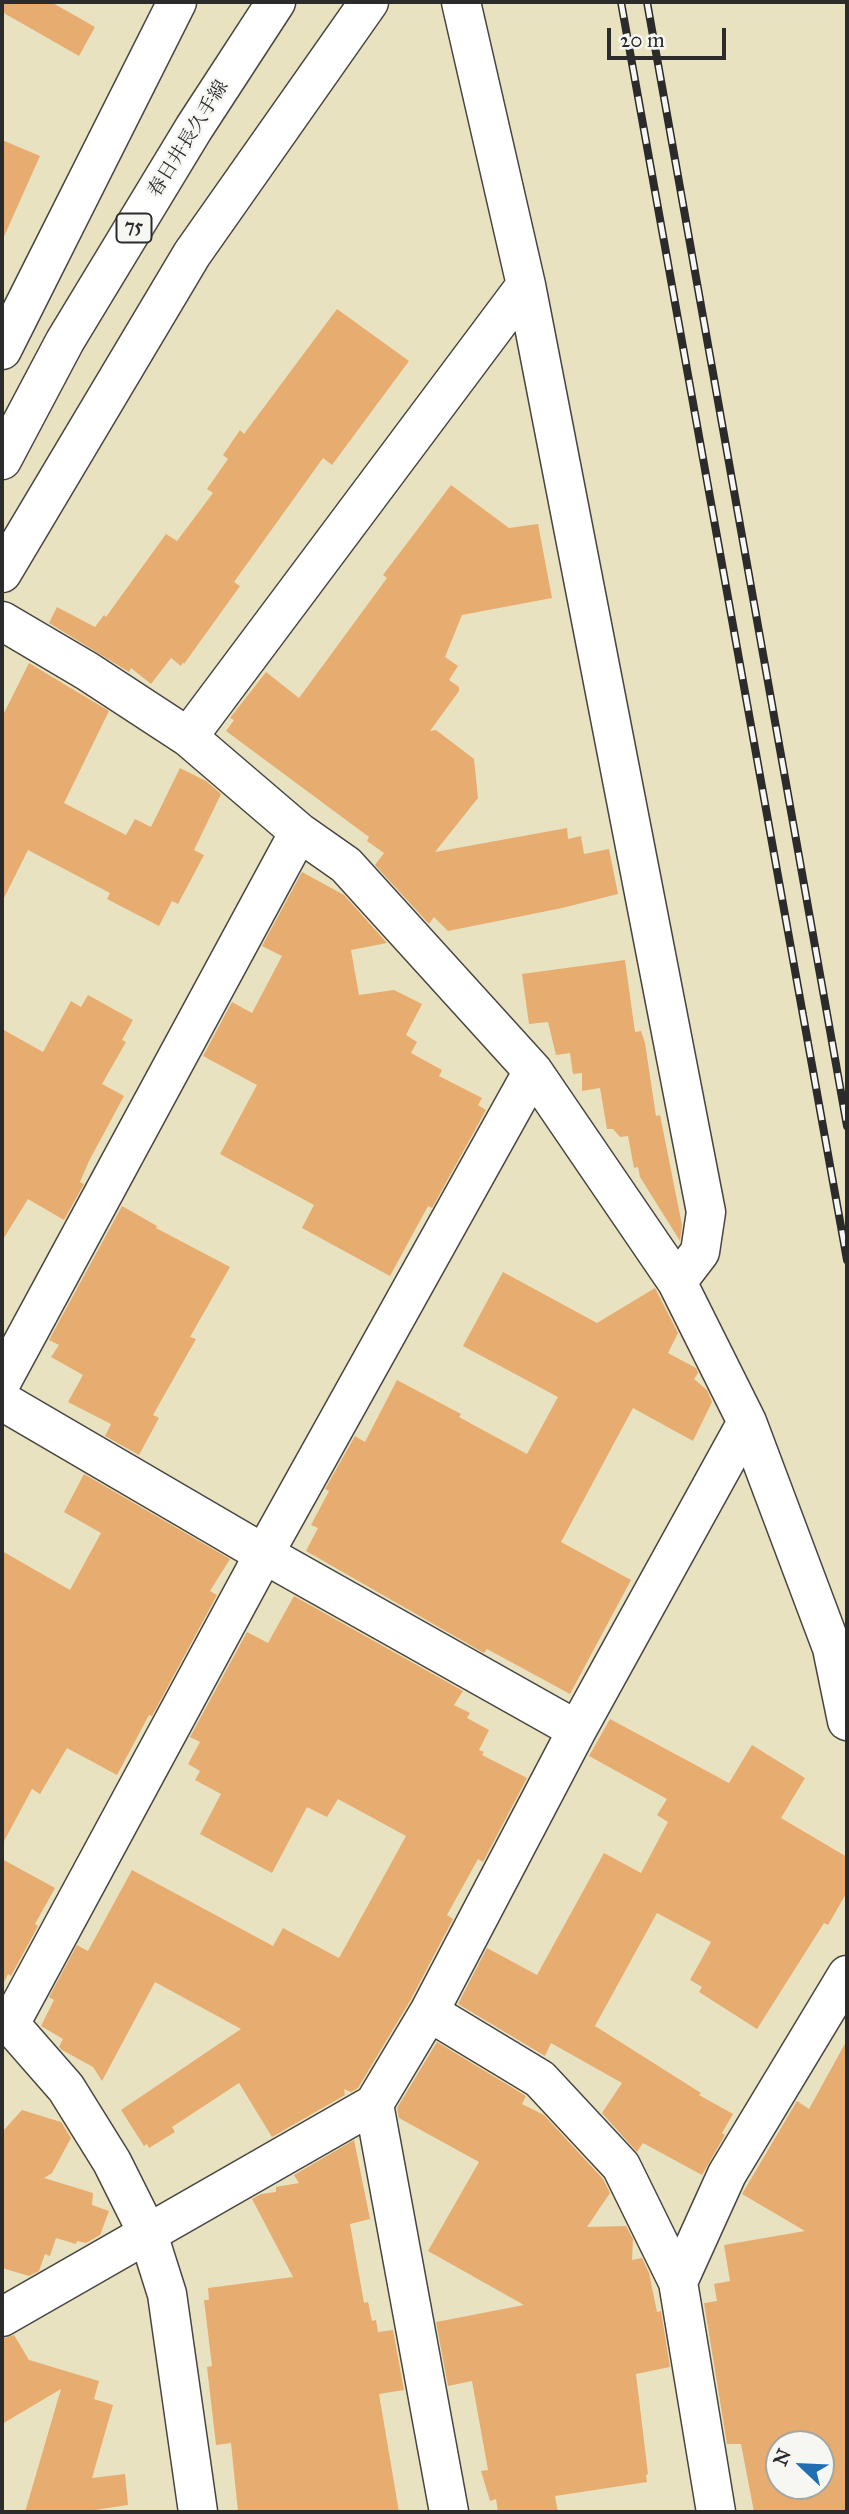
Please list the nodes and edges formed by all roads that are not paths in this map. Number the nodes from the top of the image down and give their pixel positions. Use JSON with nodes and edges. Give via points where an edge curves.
{"nodes":[{"id":1,"x":177,"y":2,"type":"edge"},
{"id":2,"x":276,"y":2,"type":"edge"},
{"id":3,"x":369,"y":2,"type":"edge"},
{"id":4,"x":461,"y":2,"type":"edge"},
{"id":5,"x":526,"y":285,"type":"junction"},
{"id":6,"x":2,"y":350,"type":"edge"},
{"id":7,"x":2,"y":460,"type":"edge"},
{"id":8,"x":2,"y":573,"type":"edge"},
{"id":9,"x":2,"y":621,"type":"edge"},
{"id":10,"x":188,"y":737,"type":"junction"},
{"id":11,"x":299,"y":832,"type":"junction"},
{"id":12,"x":533,"y":1071,"type":"junction"},
{"id":13,"x":677,"y":1282,"type":"junction"},
{"id":14,"x":2,"y":1381,"type":"edge"},
{"id":15,"x":2,"y":1401,"type":"edge"},
{"id":16,"x":747,"y":1422,"type":"junction"},
{"id":17,"x":264,"y":1555,"type":"junction"},
{"id":18,"x":847,"y":1721,"type":"edge"},
{"id":19,"x":577,"y":1730,"type":"junction"},
{"id":20,"x":847,"y":1975,"type":"edge"},
{"id":21,"x":429,"y":2012,"type":"junction"},
{"id":22,"x":6,"y":2022,"type":"edge"},
{"id":23,"x":374,"y":2104,"type":"junction"},
{"id":24,"x":148,"y":2234,"type":"junction"},
{"id":25,"x":678,"y":2282,"type":"junction"},
{"id":26,"x":2,"y":2317,"type":"edge"},
{"id":27,"x":198,"y":2512,"type":"edge"},
{"id":28,"x":449,"y":2512,"type":"edge"},
{"id":29,"x":716,"y":2512,"type":"edge"}],
"edges":[{"from":1,"to":6,"type":"street"},
{"from":2,"to":7,"type":"street","name":"春日井長久手線","number":"75","via":[[65,341]]},
{"from":3,"to":8,"type":"street","via":[[192,254]]},
{"from":4,"to":5,"type":"street"},
{"from":5,"to":10,"type":"street"},
{"from":5,"to":13,"type":"street","via":[[706,1212],[700,1252]]},
{"from":9,"to":10,"type":"street"},
{"from":10,"to":11,"type":"street"},
{"from":11,"to":12,"type":"street","via":[[346,865]]},
{"from":11,"to":14,"type":"street"},
{"from":12,"to":13,"type":"street"},
{"from":12,"to":17,"type":"street"},
{"from":13,"to":16,"type":"street"},
{"from":15,"to":17,"type":"street"},
{"from":16,"to":18,"type":"street","via":[[832,1648]]},
{"from":16,"to":19,"type":"street"},
{"from":17,"to":19,"type":"street"},
{"from":17,"to":22,"type":"street"},
{"from":19,"to":21,"type":"street"},
{"from":20,"to":25,"type":"street","via":[[727,2174]]},
{"from":21,"to":23,"type":"street"},
{"from":21,"to":25,"type":"street","via":[[540,2079],[621,2166]]},
{"from":22,"to":24,"type":"street","via":[[66,2088],[112,2162]]},
{"from":23,"to":24,"type":"street"},
{"from":23,"to":28,"type":"street"},
{"from":24,"to":26,"type":"street"},
{"from":24,"to":27,"type":"street","via":[[167,2294]]},
{"from":25,"to":29,"type":"street"}]}
